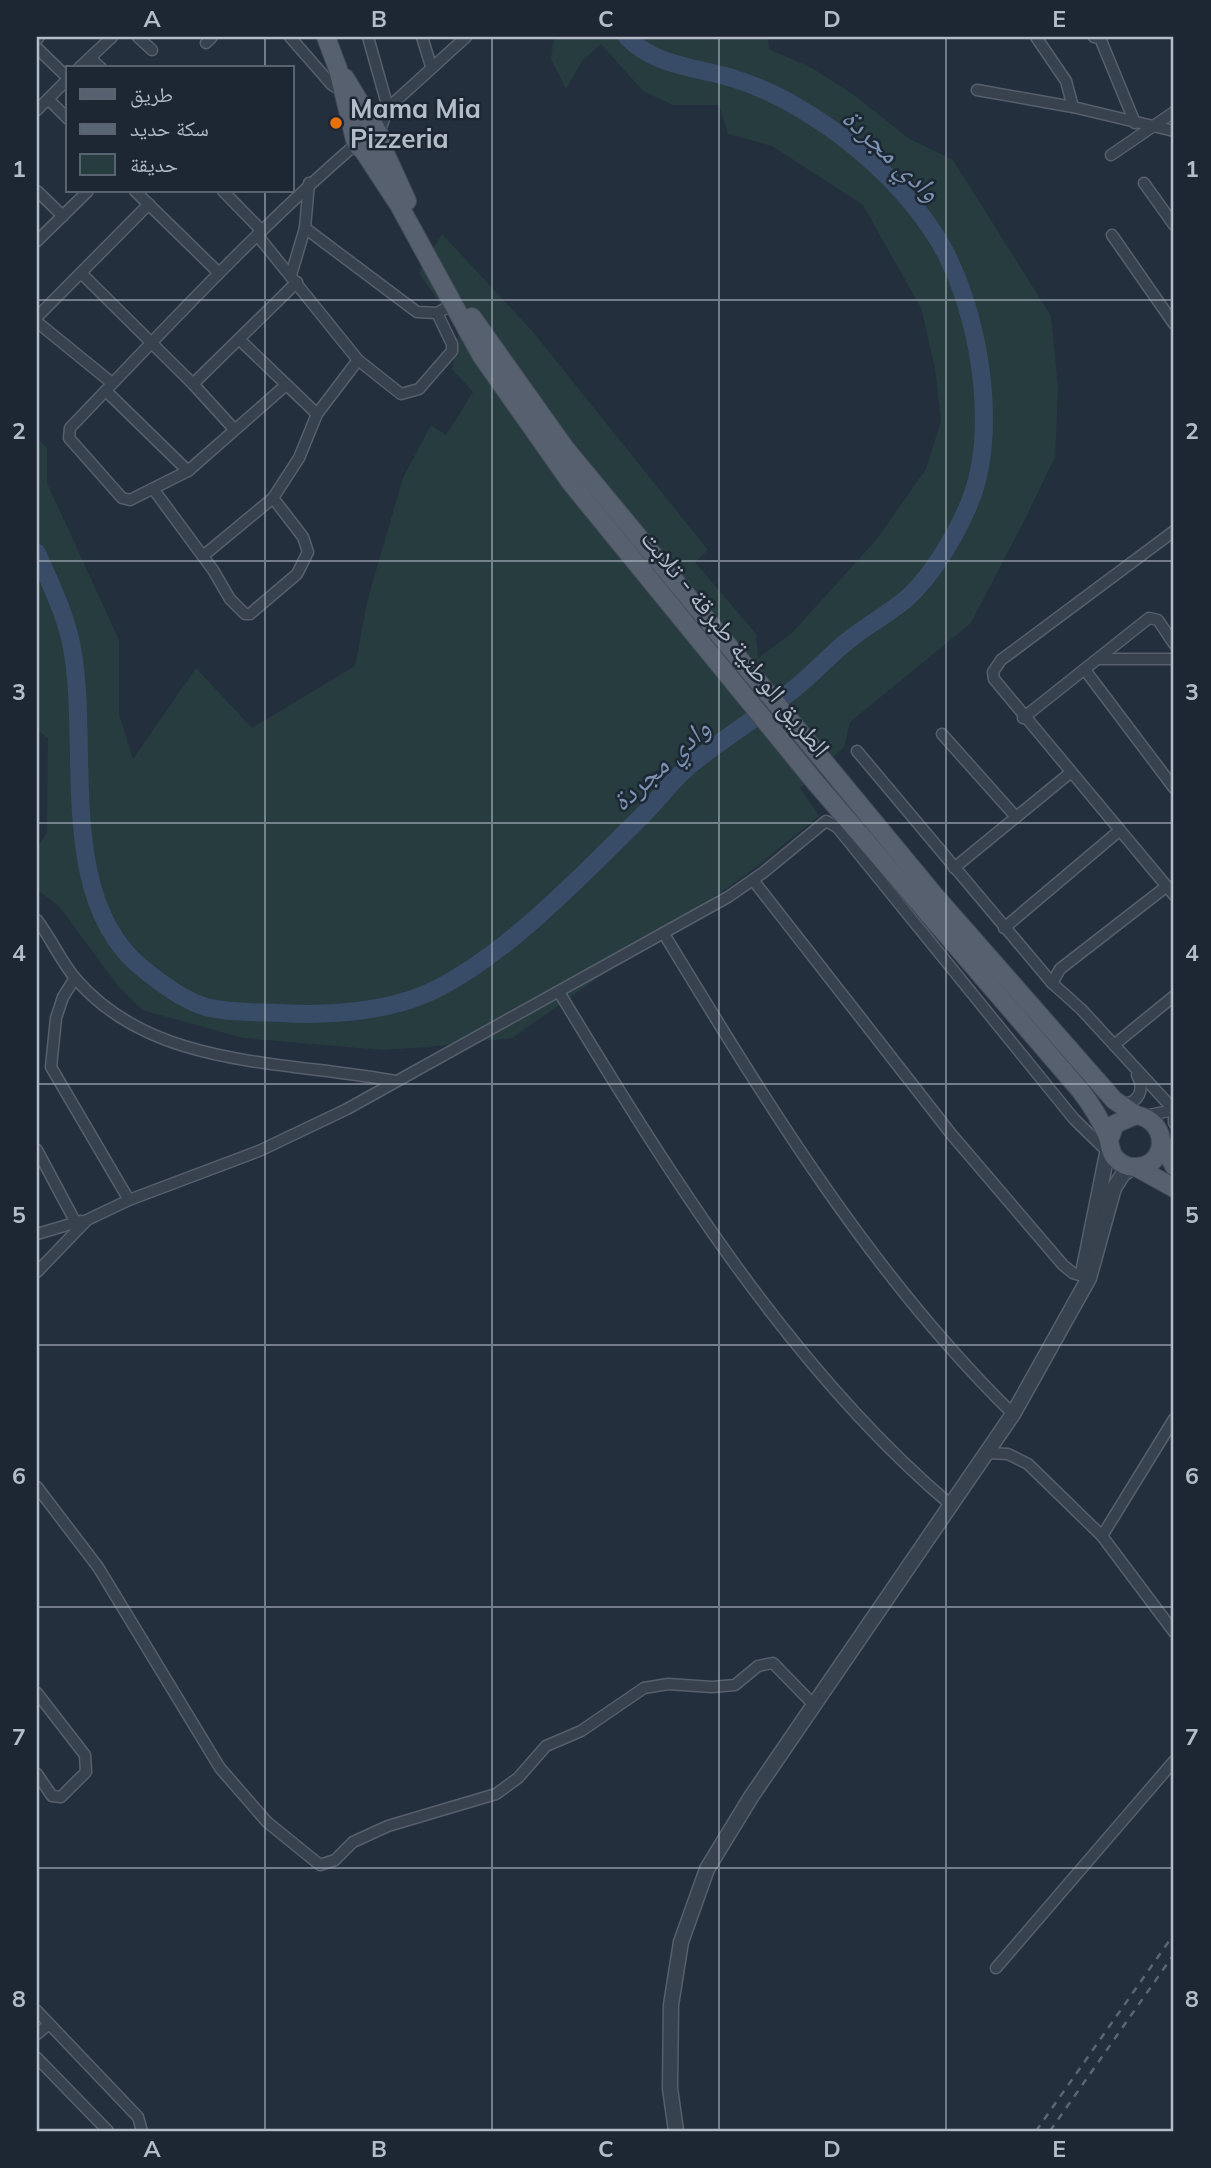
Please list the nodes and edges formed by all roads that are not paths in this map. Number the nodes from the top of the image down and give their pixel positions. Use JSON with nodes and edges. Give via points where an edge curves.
{"nodes":[{"id":1,"x":112,"y":37,"type":"edge"},
{"id":2,"x":138,"y":37,"type":"edge"},
{"id":3,"x":290,"y":37,"type":"edge"},
{"id":4,"x":326,"y":37,"type":"edge"},
{"id":5,"x":368,"y":37,"type":"edge"},
{"id":6,"x":422,"y":37,"type":"edge"},
{"id":7,"x":466,"y":37,"type":"edge"},
{"id":8,"x":1036,"y":37,"type":"edge"},
{"id":9,"x":1099,"y":37,"type":"edge"},
{"id":10,"x":37,"y":48,"type":"edge"},
{"id":11,"x":152,"y":50,"type":"dead end"},
{"id":12,"x":90,"y":58,"type":"junction"},
{"id":13,"x":81,"y":66,"type":"edge"},
{"id":14,"x":99,"y":66,"type":"edge"},
{"id":15,"x":431,"y":66,"type":"junction"},
{"id":16,"x":66,"y":77,"type":"edge"},
{"id":17,"x":66,"y":81,"type":"edge"},
{"id":18,"x":977,"y":90,"type":"dead end"},
{"id":19,"x":348,"y":91,"type":"junction"},
{"id":20,"x":49,"y":100,"type":"junction"},
{"id":21,"x":1073,"y":107,"type":"junction"},
{"id":22,"x":388,"y":108,"type":"junction"},
{"id":23,"x":37,"y":110,"type":"edge"},
{"id":24,"x":1174,"y":112,"type":"edge"},
{"id":25,"x":66,"y":117,"type":"edge"},
{"id":26,"x":1135,"y":123,"type":"junction"},
{"id":27,"x":1149,"y":126,"type":"junction"},
{"id":28,"x":1174,"y":131,"type":"edge"},
{"id":29,"x":378,"y":135,"type":"junction"},
{"id":30,"x":358,"y":145,"type":"junction"},
{"id":31,"x":1111,"y":155,"type":"dead end"},
{"id":32,"x":309,"y":183,"type":"junction"},
{"id":33,"x":1144,"y":184,"type":"dead end"},
{"id":34,"x":37,"y":191,"type":"edge"},
{"id":35,"x":87,"y":192,"type":"edge"},
{"id":36,"x":136,"y":192,"type":"edge"},
{"id":37,"x":224,"y":192,"type":"edge"},
{"id":38,"x":149,"y":204,"type":"junction"},
{"id":39,"x":63,"y":216,"type":"junction"},
{"id":40,"x":1174,"y":225,"type":"edge"},
{"id":41,"x":305,"y":228,"type":"junction"},
{"id":42,"x":260,"y":233,"type":"junction"},
{"id":43,"x":1112,"y":234,"type":"dead end"},
{"id":44,"x":37,"y":241,"type":"edge"},
{"id":45,"x":81,"y":273,"type":"junction"},
{"id":46,"x":219,"y":273,"type":"junction"},
{"id":47,"x":294,"y":279,"type":"junction"},
{"id":48,"x":445,"y":309,"type":"junction"},
{"id":49,"x":37,"y":319,"type":"edge"},
{"id":50,"x":1174,"y":324,"type":"edge"},
{"id":51,"x":241,"y":341,"type":"junction"},
{"id":52,"x":150,"y":343,"type":"junction"},
{"id":53,"x":358,"y":359,"type":"junction"},
{"id":54,"x":193,"y":384,"type":"junction"},
{"id":55,"x":286,"y":385,"type":"junction"},
{"id":56,"x":109,"y":387,"type":"junction"},
{"id":57,"x":317,"y":414,"type":"junction"},
{"id":58,"x":234,"y":429,"type":"junction"},
{"id":59,"x":188,"y":471,"type":"junction"},
{"id":60,"x":154,"y":490,"type":"junction"},
{"id":61,"x":274,"y":498,"type":"junction"},
{"id":62,"x":1174,"y":531,"type":"edge"},
{"id":63,"x":203,"y":556,"type":"junction"},
{"id":64,"x":1174,"y":644,"type":"edge"},
{"id":65,"x":1099,"y":659,"type":"junction"},
{"id":66,"x":1174,"y":659,"type":"edge"},
{"id":67,"x":1085,"y":670,"type":"junction"},
{"id":68,"x":1023,"y":718,"type":"junction"},
{"id":69,"x":942,"y":734,"type":"dead end"},
{"id":70,"x":857,"y":751,"type":"dead end"},
{"id":71,"x":1069,"y":773,"type":"junction"},
{"id":72,"x":1174,"y":788,"type":"edge"},
{"id":73,"x":1016,"y":817,"type":"junction"},
{"id":74,"x":1119,"y":831,"type":"junction"},
{"id":75,"x":954,"y":868,"type":"junction"},
{"id":76,"x":754,"y":880,"type":"junction"},
{"id":77,"x":1170,"y":891,"type":"edge"},
{"id":78,"x":37,"y":920,"type":"edge"},
{"id":79,"x":1004,"y":929,"type":"junction"},
{"id":80,"x":664,"y":933,"type":"junction"},
{"id":81,"x":75,"y":978,"type":"junction"},
{"id":82,"x":1052,"y":983,"type":"junction"},
{"id":83,"x":559,"y":992,"type":"junction"},
{"id":84,"x":1174,"y":996,"type":"edge"},
{"id":85,"x":1114,"y":1045,"type":"junction"},
{"id":86,"x":1134,"y":1070,"type":"junction"},
{"id":87,"x":395,"y":1081,"type":"junction"},
{"id":88,"x":1114,"y":1100,"type":"junction"},
{"id":89,"x":1174,"y":1110,"type":"edge"},
{"id":90,"x":1134,"y":1116,"type":"junction"},
{"id":91,"x":1074,"y":1119,"type":"junction"},
{"id":92,"x":1100,"y":1122,"type":"junction"},
{"id":93,"x":1166,"y":1133,"type":"edge"},
{"id":94,"x":1110,"y":1149,"type":"junction"},
{"id":95,"x":37,"y":1150,"type":"edge"},
{"id":96,"x":1174,"y":1160,"type":"edge"},
{"id":97,"x":1174,"y":1166,"type":"edge"},
{"id":98,"x":1134,"y":1167,"type":"junction"},
{"id":99,"x":1174,"y":1188,"type":"edge"},
{"id":100,"x":129,"y":1200,"type":"junction"},
{"id":101,"x":81,"y":1221,"type":"junction"},
{"id":102,"x":37,"y":1234,"type":"edge"},
{"id":103,"x":37,"y":1272,"type":"edge"},
{"id":104,"x":1086,"y":1277,"type":"junction"},
{"id":105,"x":1013,"y":1415,"type":"junction"},
{"id":106,"x":1174,"y":1419,"type":"edge"},
{"id":107,"x":987,"y":1453,"type":"junction"},
{"id":108,"x":39,"y":1494,"type":"edge"},
{"id":109,"x":951,"y":1505,"type":"junction"},
{"id":110,"x":1101,"y":1536,"type":"junction"},
{"id":111,"x":1174,"y":1632,"type":"edge"},
{"id":112,"x":37,"y":1693,"type":"edge"},
{"id":113,"x":814,"y":1705,"type":"junction"},
{"id":114,"x":1174,"y":1762,"type":"edge"},
{"id":115,"x":37,"y":1774,"type":"edge"},
{"id":116,"x":996,"y":1968,"type":"dead end"},
{"id":117,"x":37,"y":2011,"type":"edge"},
{"id":118,"x":48,"y":2025,"type":"junction"},
{"id":119,"x":37,"y":2034,"type":"edge"},
{"id":120,"x":37,"y":2058,"type":"edge"},
{"id":121,"x":108,"y":2131,"type":"edge"},
{"id":122,"x":142,"y":2131,"type":"edge"},
{"id":123,"x":677,"y":2131,"type":"edge"}],
"edges":[{"from":1,"to":12,"type":"street"},
{"from":2,"to":11,"type":"street"},
{"from":3,"to":19,"type":"street","via":[[332,85]]},
{"from":4,"to":19,"type":"main road","name":"الطريق الوطنية طبرقة - تلابت"},
{"from":5,"to":22,"type":"street"},
{"from":6,"to":15,"type":"street"},
{"from":7,"to":15,"type":"street"},
{"from":8,"to":21,"type":"street","via":[[1066,81]]},
{"from":9,"to":26,"type":"street"},
{"from":10,"to":16,"type":"street"},
{"from":12,"to":13,"type":"street"},
{"from":12,"to":14,"type":"street"},
{"from":15,"to":22,"type":"street"},
{"from":17,"to":20,"type":"street"},
{"from":18,"to":21,"type":"street"},
{"from":19,"to":29,"type":"main road","name":"الطريق الوطنية طبرقة - تلابت"},
{"from":19,"to":30,"type":"main road","name":"الطريق الوطنية طبرقة - تلابت"},
{"from":20,"to":23,"type":"street"},
{"from":20,"to":25,"type":"street"},
{"from":21,"to":26,"type":"street"},
{"from":22,"to":29,"type":"street"},
{"from":24,"to":27,"type":"street"},
{"from":26,"to":27,"type":"street"},
{"from":27,"to":28,"type":"street"},
{"from":27,"to":31,"type":"street"},
{"from":29,"to":30,"type":"main road","via":[[375,149]]},
{"from":29,"to":88,"type":"main road","name":"الطريق الوطنية طبرقة - تلابت","via":[[405,198],[473,319],[565,448],[936,897]]},
{"from":30,"to":32,"type":"street"},
{"from":30,"to":48,"type":"main road","name":"الطريق الوطنية طبرقة - تلابت","via":[[405,215]]},
{"from":32,"to":41,"type":"street"},
{"from":32,"to":42,"type":"street"},
{"from":33,"to":40,"type":"street"},
{"from":34,"to":39,"type":"street"},
{"from":35,"to":39,"type":"street"},
{"from":36,"to":38,"type":"street"},
{"from":37,"to":42,"type":"street"},
{"from":38,"to":45,"type":"street"},
{"from":38,"to":46,"type":"street"},
{"from":39,"to":44,"type":"street"},
{"from":41,"to":47,"type":"street"},
{"from":41,"to":48,"type":"street","via":[[417,312]]},
{"from":42,"to":46,"type":"street"},
{"from":42,"to":47,"type":"street"},
{"from":43,"to":50,"type":"street"},
{"from":45,"to":49,"type":"street"},
{"from":45,"to":52,"type":"street"},
{"from":46,"to":52,"type":"street"},
{"from":47,"to":51,"type":"street"},
{"from":47,"to":53,"type":"street"},
{"from":48,"to":53,"type":"street","via":[[452,351],[419,389],[410,394],[392,390]]},
{"from":48,"to":92,"type":"main road","name":"الطريق الوطنية طبرقة - تلابت","via":[[571,484],[815,782],[1080,1090]]},
{"from":49,"to":56,"type":"street"},
{"from":51,"to":54,"type":"street"},
{"from":51,"to":55,"type":"street"},
{"from":52,"to":54,"type":"street"},
{"from":52,"to":56,"type":"street"},
{"from":53,"to":57,"type":"street"},
{"from":54,"to":58,"type":"street"},
{"from":55,"to":57,"type":"street"},
{"from":55,"to":58,"type":"street"},
{"from":56,"to":59,"type":"street"},
{"from":56,"to":60,"type":"street","via":[[70,428],[69,438],[122,498],[130,500]]},
{"from":57,"to":61,"type":"street","via":[[299,458]]},
{"from":58,"to":59,"type":"street"},
{"from":59,"to":60,"type":"street"},
{"from":60,"to":63,"type":"street"},
{"from":61,"to":63,"type":"street"},
{"from":61,"to":63,"type":"street","via":[[308,546],[297,574],[277,592],[245,614]]},
{"from":62,"to":68,"type":"street","via":[[995,667],[994,679]]},
{"from":64,"to":65,"type":"street","via":[[1153,617]]},
{"from":65,"to":66,"type":"street"},
{"from":65,"to":67,"type":"street"},
{"from":67,"to":68,"type":"street"},
{"from":67,"to":72,"type":"street"},
{"from":68,"to":71,"type":"street"},
{"from":69,"to":73,"type":"street"},
{"from":70,"to":75,"type":"street"},
{"from":71,"to":73,"type":"street"},
{"from":71,"to":74,"type":"street"},
{"from":73,"to":75,"type":"street"},
{"from":74,"to":77,"type":"street"},
{"from":74,"to":79,"type":"street"},
{"from":75,"to":79,"type":"street"},
{"from":76,"to":80,"type":"street"},
{"from":76,"to":91,"type":"street","via":[[824,821],[830,821]]},
{"from":76,"to":104,"type":"street","via":[[952,1135],[1063,1265]]},
{"from":77,"to":82,"type":"street","via":[[1060,969]]},
{"from":78,"to":81,"type":"street"},
{"from":79,"to":82,"type":"street"},
{"from":80,"to":83,"type":"street"},
{"from":80,"to":105,"type":"street","via":[[830,1194],[961,1363]]},
{"from":81,"to":87,"type":"street","via":[[136,1027],[200,1052]]},
{"from":81,"to":100,"type":"street","via":[[57,1018],[51,1067]]},
{"from":82,"to":85,"type":"street"},
{"from":83,"to":87,"type":"street"},
{"from":83,"to":109,"type":"street","via":[[716,1237],[875,1437]]},
{"from":84,"to":85,"type":"street"},
{"from":85,"to":86,"type":"street"},
{"from":86,"to":88,"type":"street","via":[[1141,1086],[1138,1096],[1127,1104]]},
{"from":86,"to":89,"type":"street"},
{"from":87,"to":100,"type":"street","via":[[259,1151]]},
{"from":88,"to":90,"type":"main road","name":"الطريق الوطنية طبرقة - تلابت"},
{"from":89,"to":90,"type":"street"},
{"from":89,"to":93,"type":"street"},
{"from":89,"to":93,"type":"street"},
{"from":90,"to":92,"type":"street"},
{"from":90,"to":93,"type":"main road","via":[[1152,1120]]},
{"from":90,"to":94,"type":"main road","via":[[1111,1131]]},
{"from":91,"to":92,"type":"street"},
{"from":91,"to":94,"type":"street"},
{"from":92,"to":94,"type":"main road","name":"الطريق الوطنية طبرقة - تلابت"},
{"from":93,"to":97,"type":"main road"},
{"from":93,"to":98,"type":"main road","via":[[1151,1162]]},
{"from":94,"to":98,"type":"main road"},
{"from":94,"to":104,"type":"street"},
{"from":95,"to":101,"type":"street"},
{"from":96,"to":97,"type":"street"},
{"from":98,"to":99,"type":"main road"},
{"from":98,"to":104,"type":"street","via":[[1114,1188]]},
{"from":100,"to":101,"type":"street"},
{"from":101,"to":102,"type":"street"},
{"from":101,"to":103,"type":"street"},
{"from":104,"to":105,"type":"street"},
{"from":105,"to":107,"type":"street"},
{"from":106,"to":110,"type":"street"},
{"from":107,"to":109,"type":"street"},
{"from":107,"to":110,"type":"street","via":[[1008,1454],[1028,1464]]},
{"from":108,"to":113,"type":"street","via":[[98,1567],[220,1768],[267,1822],[320,1865],[335,1860],[353,1842],[388,1826],[496,1794],[518,1778],[546,1746],[581,1731],[644,1688],[730,1686],[740,1684],[758,1666],[773,1663]]},
{"from":109,"to":113,"type":"street"},
{"from":110,"to":111,"type":"street"},
{"from":112,"to":115,"type":"street","via":[[85,1755],[88,1767],[61,1797],[52,1796]]},
{"from":113,"to":123,"type":"street","via":[[721,1842],[690,1913],[681,1942],[669,2027],[670,2088]]},
{"from":114,"to":116,"type":"street"},
{"from":117,"to":118,"type":"street"},
{"from":118,"to":119,"type":"street"},
{"from":118,"to":122,"type":"street","via":[[138,2118]]},
{"from":120,"to":121,"type":"street"}]}
